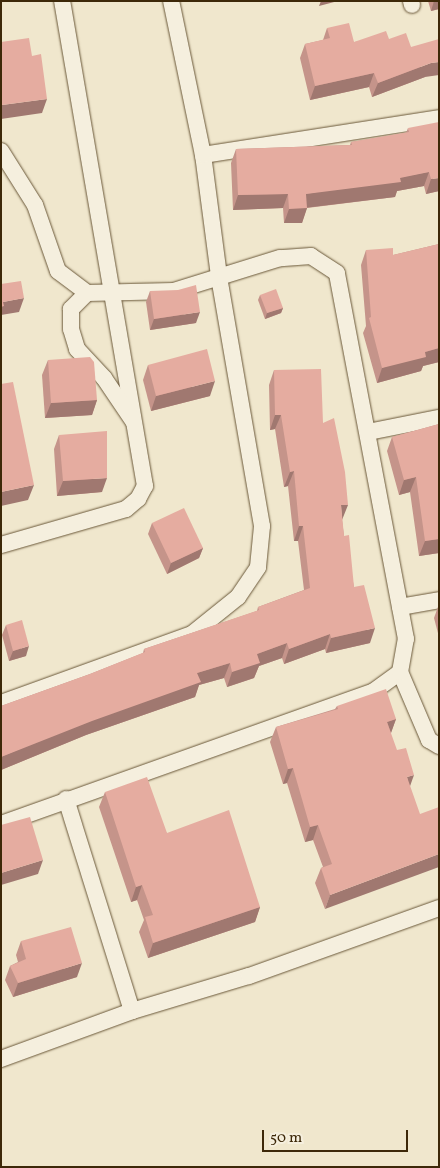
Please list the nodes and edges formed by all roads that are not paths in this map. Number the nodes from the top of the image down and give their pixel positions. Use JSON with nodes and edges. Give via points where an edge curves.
{"nodes":[{"id":1,"x":62,"y":1,"type":"edge"},
{"id":2,"x":171,"y":1,"type":"edge"},
{"id":3,"x":439,"y":118,"type":"edge"},
{"id":4,"x":1,"y":151,"type":"edge"},
{"id":5,"x":203,"y":155,"type":"junction"},
{"id":6,"x":219,"y":276,"type":"junction"},
{"id":7,"x":112,"y":291,"type":"junction"},
{"id":8,"x":88,"y":293,"type":"junction"},
{"id":9,"x":439,"y":418,"type":"edge"},
{"id":10,"x":133,"y":421,"type":"junction"},
{"id":11,"x":368,"y":432,"type":"junction"},
{"id":12,"x":1,"y":545,"type":"edge"},
{"id":13,"x":439,"y":600,"type":"edge"},
{"id":14,"x":400,"y":607,"type":"junction"},
{"id":15,"x":400,"y":672,"type":"junction"},
{"id":16,"x":1,"y":703,"type":"edge"},
{"id":17,"x":439,"y":746,"type":"edge"},
{"id":18,"x":66,"y":799,"type":"junction"},
{"id":19,"x":1,"y":824,"type":"edge"},
{"id":20,"x":439,"y":908,"type":"edge"},
{"id":21,"x":132,"y":1011,"type":"junction"},
{"id":22,"x":1,"y":1059,"type":"edge"}],
"edges":[{"from":1,"to":7,"type":"street"},
{"from":2,"to":5,"type":"street"},
{"from":3,"to":5,"type":"street"},
{"from":4,"to":8,"type":"street","via":[[35,205],[58,271]]},
{"from":5,"to":6,"type":"street"},
{"from":6,"to":7,"type":"street","via":[[174,291]]},
{"from":6,"to":11,"type":"street","via":[[280,258],[311,256],[337,272]]},
{"from":6,"to":16,"type":"street","via":[[262,526],[258,567],[238,596],[192,634]]},
{"from":7,"to":8,"type":"street"},
{"from":7,"to":10,"type":"street"},
{"from":8,"to":10,"type":"street","via":[[71,309],[71,329],[78,349],[104,378]]},
{"from":9,"to":11,"type":"street"},
{"from":10,"to":12,"type":"street","via":[[145,486],[138,499],[126,509]]},
{"from":11,"to":14,"type":"street"},
{"from":13,"to":14,"type":"street"},
{"from":14,"to":15,"type":"street","via":[[406,638]]},
{"from":15,"to":17,"type":"street","via":[[429,740]]},
{"from":15,"to":18,"type":"street","via":[[374,691]]},
{"from":18,"to":19,"type":"street"},
{"from":18,"to":21,"type":"street"},
{"from":20,"to":21,"type":"street","via":[[249,976]]},
{"from":21,"to":22,"type":"street"}]}
